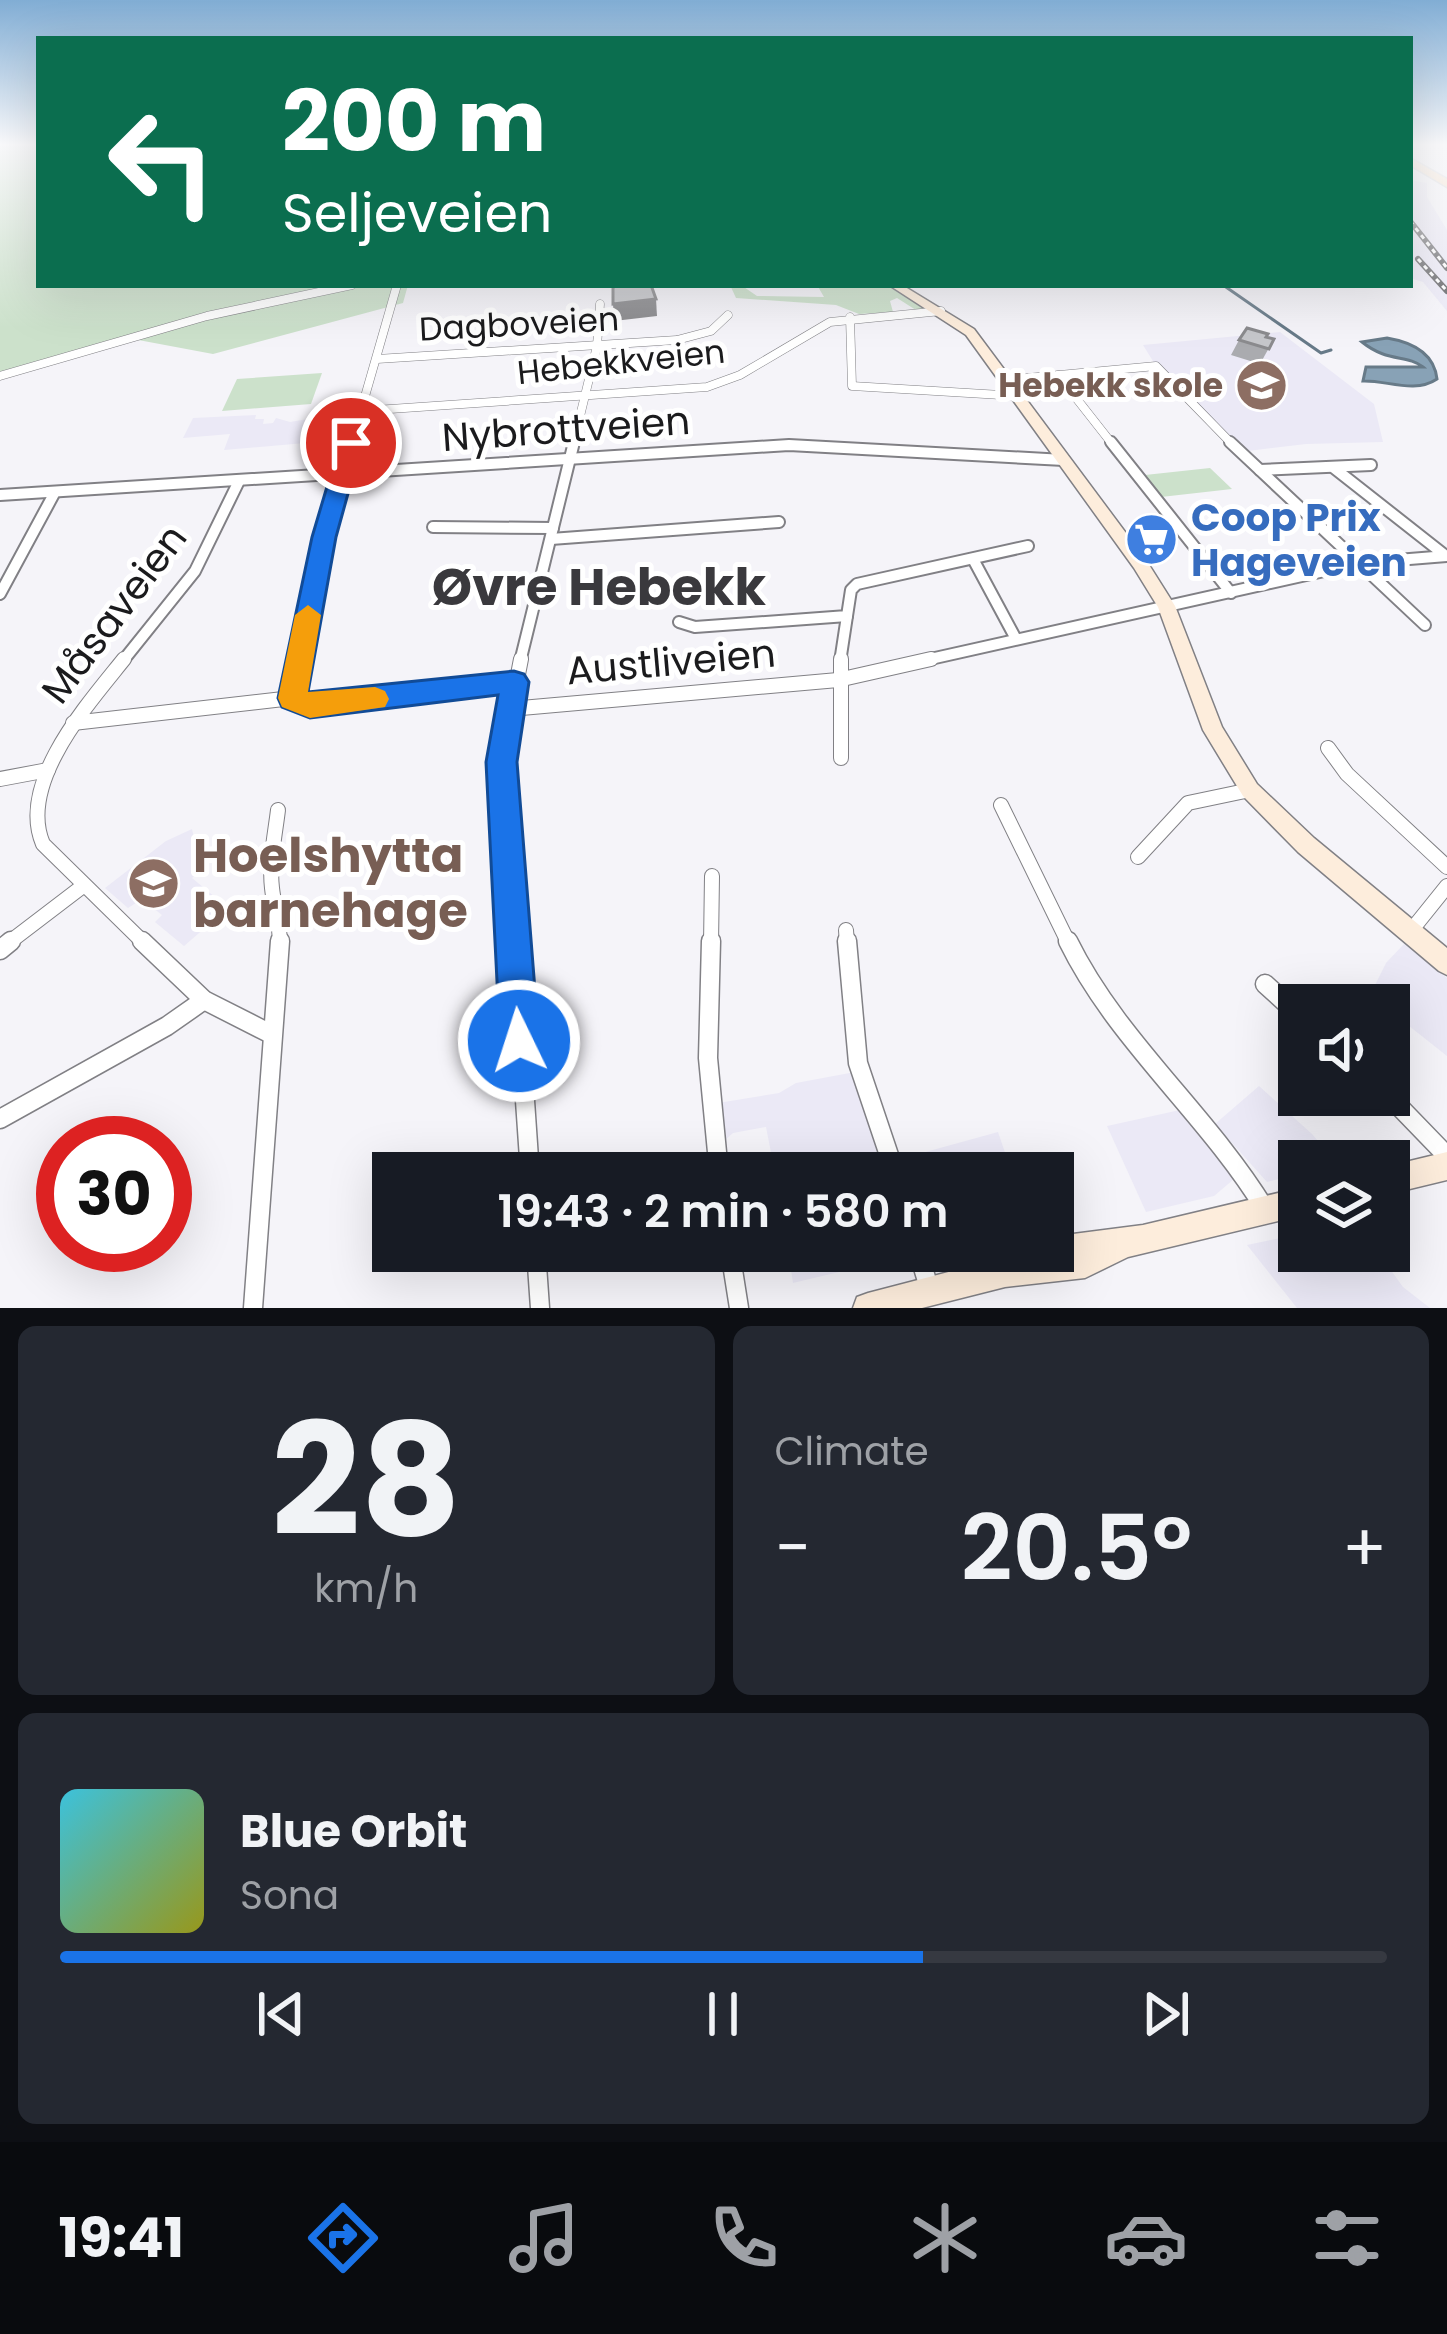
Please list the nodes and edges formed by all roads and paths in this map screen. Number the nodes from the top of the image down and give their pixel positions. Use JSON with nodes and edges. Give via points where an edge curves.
{"nodes":[{"id":1,"x":338,"y":288,"type":"edge"},
{"id":2,"x":396,"y":288,"type":"edge"},
{"id":3,"x":899,"y":288,"type":"edge"},
{"id":4,"x":600,"y":304,"type":"dead end"},
{"id":5,"x":941,"y":311,"type":"junction"},
{"id":6,"x":728,"y":315,"type":"dead end"},
{"id":7,"x":850,"y":317,"type":"junction"},
{"id":8,"x":597,"y":346,"type":"junction"},
{"id":9,"x":377,"y":359,"type":"junction"},
{"id":10,"x":1058,"y":375,"type":"junction"},
{"id":11,"x":0,"y":376,"type":"edge"},
{"id":12,"x":1005,"y":380,"type":"junction"},
{"id":13,"x":584,"y":395,"type":"junction"},
{"id":14,"x":1018,"y":396,"type":"junction"},
{"id":15,"x":361,"y":411,"type":"junction"},
{"id":16,"x":570,"y":460,"type":"junction"},
{"id":17,"x":1064,"y":460,"type":"junction"},
{"id":18,"x":1371,"y":465,"type":"dead end"},
{"id":19,"x":1334,"y":468,"type":"junction"},
{"id":20,"x":1260,"y":470,"type":"junction"},
{"id":21,"x":341,"y":475,"type":"junction"},
{"id":22,"x":239,"y":481,"type":"junction"},
{"id":23,"x":55,"y":492,"type":"junction"},
{"id":24,"x":0,"y":495,"type":"edge"},
{"id":25,"x":779,"y":522,"type":"dead end"},
{"id":26,"x":434,"y":527,"type":"dead end"},
{"id":27,"x":552,"y":534,"type":"junction"},
{"id":28,"x":1028,"y":546,"type":"dead end"},
{"id":29,"x":1446,"y":556,"type":"edge"},
{"id":30,"x":974,"y":559,"type":"junction"},
{"id":31,"x":1360,"y":562,"type":"junction"},
{"id":32,"x":1231,"y":593,"type":"junction"},
{"id":33,"x":0,"y":594,"type":"edge"},
{"id":34,"x":1166,"y":607,"type":"junction"},
{"id":35,"x":847,"y":616,"type":"junction"},
{"id":36,"x":680,"y":622,"type":"dead end"},
{"id":37,"x":1425,"y":625,"type":"dead end"},
{"id":38,"x":1016,"y":640,"type":"junction"},
{"id":39,"x":838,"y":680,"type":"junction"},
{"id":40,"x":514,"y":682,"type":"junction"},
{"id":41,"x":292,"y":698,"type":"junction"},
{"id":42,"x":510,"y":709,"type":"junction"},
{"id":43,"x":73,"y":723,"type":"junction"},
{"id":44,"x":1328,"y":748,"type":"dead end"},
{"id":45,"x":841,"y":758,"type":"dead end"},
{"id":46,"x":48,"y":770,"type":"junction"},
{"id":47,"x":0,"y":779,"type":"edge"},
{"id":48,"x":1250,"y":790,"type":"junction"},
{"id":49,"x":1001,"y":805,"type":"dead end"},
{"id":50,"x":278,"y":810,"type":"dead end"},
{"id":51,"x":1138,"y":857,"type":"dead end"},
{"id":52,"x":1447,"y":867,"type":"edge"},
{"id":53,"x":712,"y":876,"type":"dead end"},
{"id":54,"x":83,"y":886,"type":"junction"},
{"id":55,"x":1447,"y":886,"type":"edge"},
{"id":56,"x":846,"y":930,"type":"dead end"},
{"id":57,"x":1410,"y":932,"type":"junction"},
{"id":58,"x":0,"y":950,"type":"edge"},
{"id":59,"x":1447,"y":963,"type":"edge"},
{"id":60,"x":1265,"y":984,"type":"dead end"},
{"id":61,"x":1278,"y":996,"type":"edge"},
{"id":62,"x":204,"y":1000,"type":"junction"},
{"id":63,"x":271,"y":1034,"type":"junction"},
{"id":64,"x":1408,"y":1116,"type":"edge"},
{"id":65,"x":0,"y":1118,"type":"edge"},
{"id":66,"x":529,"y":1152,"type":"edge"},
{"id":67,"x":716,"y":1152,"type":"edge"},
{"id":68,"x":888,"y":1152,"type":"edge"},
{"id":69,"x":1447,"y":1156,"type":"edge"},
{"id":70,"x":1447,"y":1166,"type":"edge"},
{"id":71,"x":1410,"y":1175,"type":"edge"},
{"id":72,"x":1278,"y":1207,"type":"edge"},
{"id":73,"x":1265,"y":1210,"type":"junction"},
{"id":74,"x":537,"y":1272,"type":"edge"},
{"id":75,"x":733,"y":1272,"type":"edge"},
{"id":76,"x":925,"y":1272,"type":"edge"},
{"id":77,"x":931,"y":1292,"type":"junction"},
{"id":78,"x":253,"y":1308,"type":"edge"},
{"id":79,"x":540,"y":1308,"type":"edge"},
{"id":80,"x":739,"y":1308,"type":"edge"},
{"id":81,"x":868,"y":1308,"type":"edge"}],
"edges":[{"from":1,"to":11,"type":"street"},
{"from":2,"to":9,"type":"street"},
{"from":3,"to":5,"type":"main road"},
{"from":4,"to":8,"type":"street"},
{"from":5,"to":7,"type":"street","name":"Hebekkveien"},
{"from":5,"to":12,"type":"main road","via":[[970,332]]},
{"from":6,"to":8,"type":"street","name":"Dagboveien","via":[[695,337]]},
{"from":7,"to":13,"type":"street","name":"Hebekkveien","via":[[814,329],[724,383]]},
{"from":7,"to":14,"type":"street","via":[[852,386]]},
{"from":8,"to":9,"type":"street","name":"Dagboveien"},
{"from":8,"to":13,"type":"street"},
{"from":9,"to":15,"type":"street"},
{"from":10,"to":12,"type":"street"},
{"from":10,"to":20,"type":"street","via":[[1156,366]]},
{"from":10,"to":32,"type":"street"},
{"from":12,"to":14,"type":"main road"},
{"from":13,"to":15,"type":"street","name":"Hebekkveien"},
{"from":13,"to":16,"type":"street"},
{"from":14,"to":17,"type":"main road"},
{"from":15,"to":21,"type":"street"},
{"from":16,"to":17,"type":"street","name":"Nybrottveien","via":[[806,445]]},
{"from":16,"to":21,"type":"street","name":"Nybrottveien"},
{"from":16,"to":27,"type":"street"},
{"from":17,"to":34,"type":"main road"},
{"from":18,"to":19,"type":"street"},
{"from":19,"to":20,"type":"street"},
{"from":19,"to":29,"type":"street"},
{"from":20,"to":31,"type":"street"},
{"from":21,"to":22,"type":"street","name":"Nybrottveien"},
{"from":21,"to":41,"type":"street"},
{"from":22,"to":23,"type":"street","name":"Nybrottveien"},
{"from":22,"to":43,"type":"street","name":"Måsaveien","via":[[195,571]]},
{"from":23,"to":24,"type":"street","name":"Nybrottveien"},
{"from":23,"to":33,"type":"street"},
{"from":25,"to":27,"type":"street"},
{"from":26,"to":27,"type":"street"},
{"from":27,"to":40,"type":"street"},
{"from":28,"to":30,"type":"street"},
{"from":29,"to":31,"type":"street","name":"Austliveien"},
{"from":30,"to":35,"type":"street","via":[[857,584]]},
{"from":30,"to":38,"type":"street"},
{"from":31,"to":32,"type":"street","name":"Austliveien"},
{"from":31,"to":37,"type":"street"},
{"from":32,"to":34,"type":"street","name":"Austliveien"},
{"from":34,"to":38,"type":"street","name":"Austliveien"},
{"from":34,"to":48,"type":"main road","via":[[1213,730]]},
{"from":35,"to":36,"type":"street"},
{"from":35,"to":39,"type":"street"},
{"from":38,"to":39,"type":"street","name":"Austliveien"},
{"from":39,"to":42,"type":"street","name":"Austliveien"},
{"from":39,"to":45,"type":"street"},
{"from":40,"to":41,"type":"street","via":[[310,706]]},
{"from":40,"to":42,"type":"street"},
{"from":41,"to":43,"type":"street"},
{"from":42,"to":66,"type":"street","via":[[501,762]]},
{"from":43,"to":46,"type":"street","name":"Måsaveien"},
{"from":44,"to":52,"type":"street"},
{"from":46,"to":47,"type":"street"},
{"from":46,"to":54,"type":"street","name":"Måsaveien","via":[[35,825]]},
{"from":48,"to":51,"type":"street","via":[[1188,803]]},
{"from":48,"to":57,"type":"main road"},
{"from":49,"to":73,"type":"street","via":[[1091,989],[1233,1156]]},
{"from":50,"to":63,"type":"street","via":[[271,872],[280,953]]},
{"from":53,"to":67,"type":"street"},
{"from":54,"to":58,"type":"street"},
{"from":54,"to":62,"type":"street","name":"Måsaveien"},
{"from":55,"to":57,"type":"street"},
{"from":56,"to":68,"type":"street","via":[[858,1064]]},
{"from":57,"to":59,"type":"main road"},
{"from":60,"to":61,"type":"street"},
{"from":62,"to":63,"type":"street","name":"Måsaveien"},
{"from":62,"to":65,"type":"street"},
{"from":63,"to":78,"type":"street"},
{"from":64,"to":69,"type":"street"},
{"from":70,"to":71,"type":"main road"},
{"from":72,"to":73,"type":"main road"},
{"from":73,"to":77,"type":"main road","via":[[1122,1244],[1097,1263],[1027,1268]]},
{"from":74,"to":79,"type":"street"},
{"from":75,"to":80,"type":"street"},
{"from":76,"to":77,"type":"street"},
{"from":77,"to":81,"type":"main road"}]}
